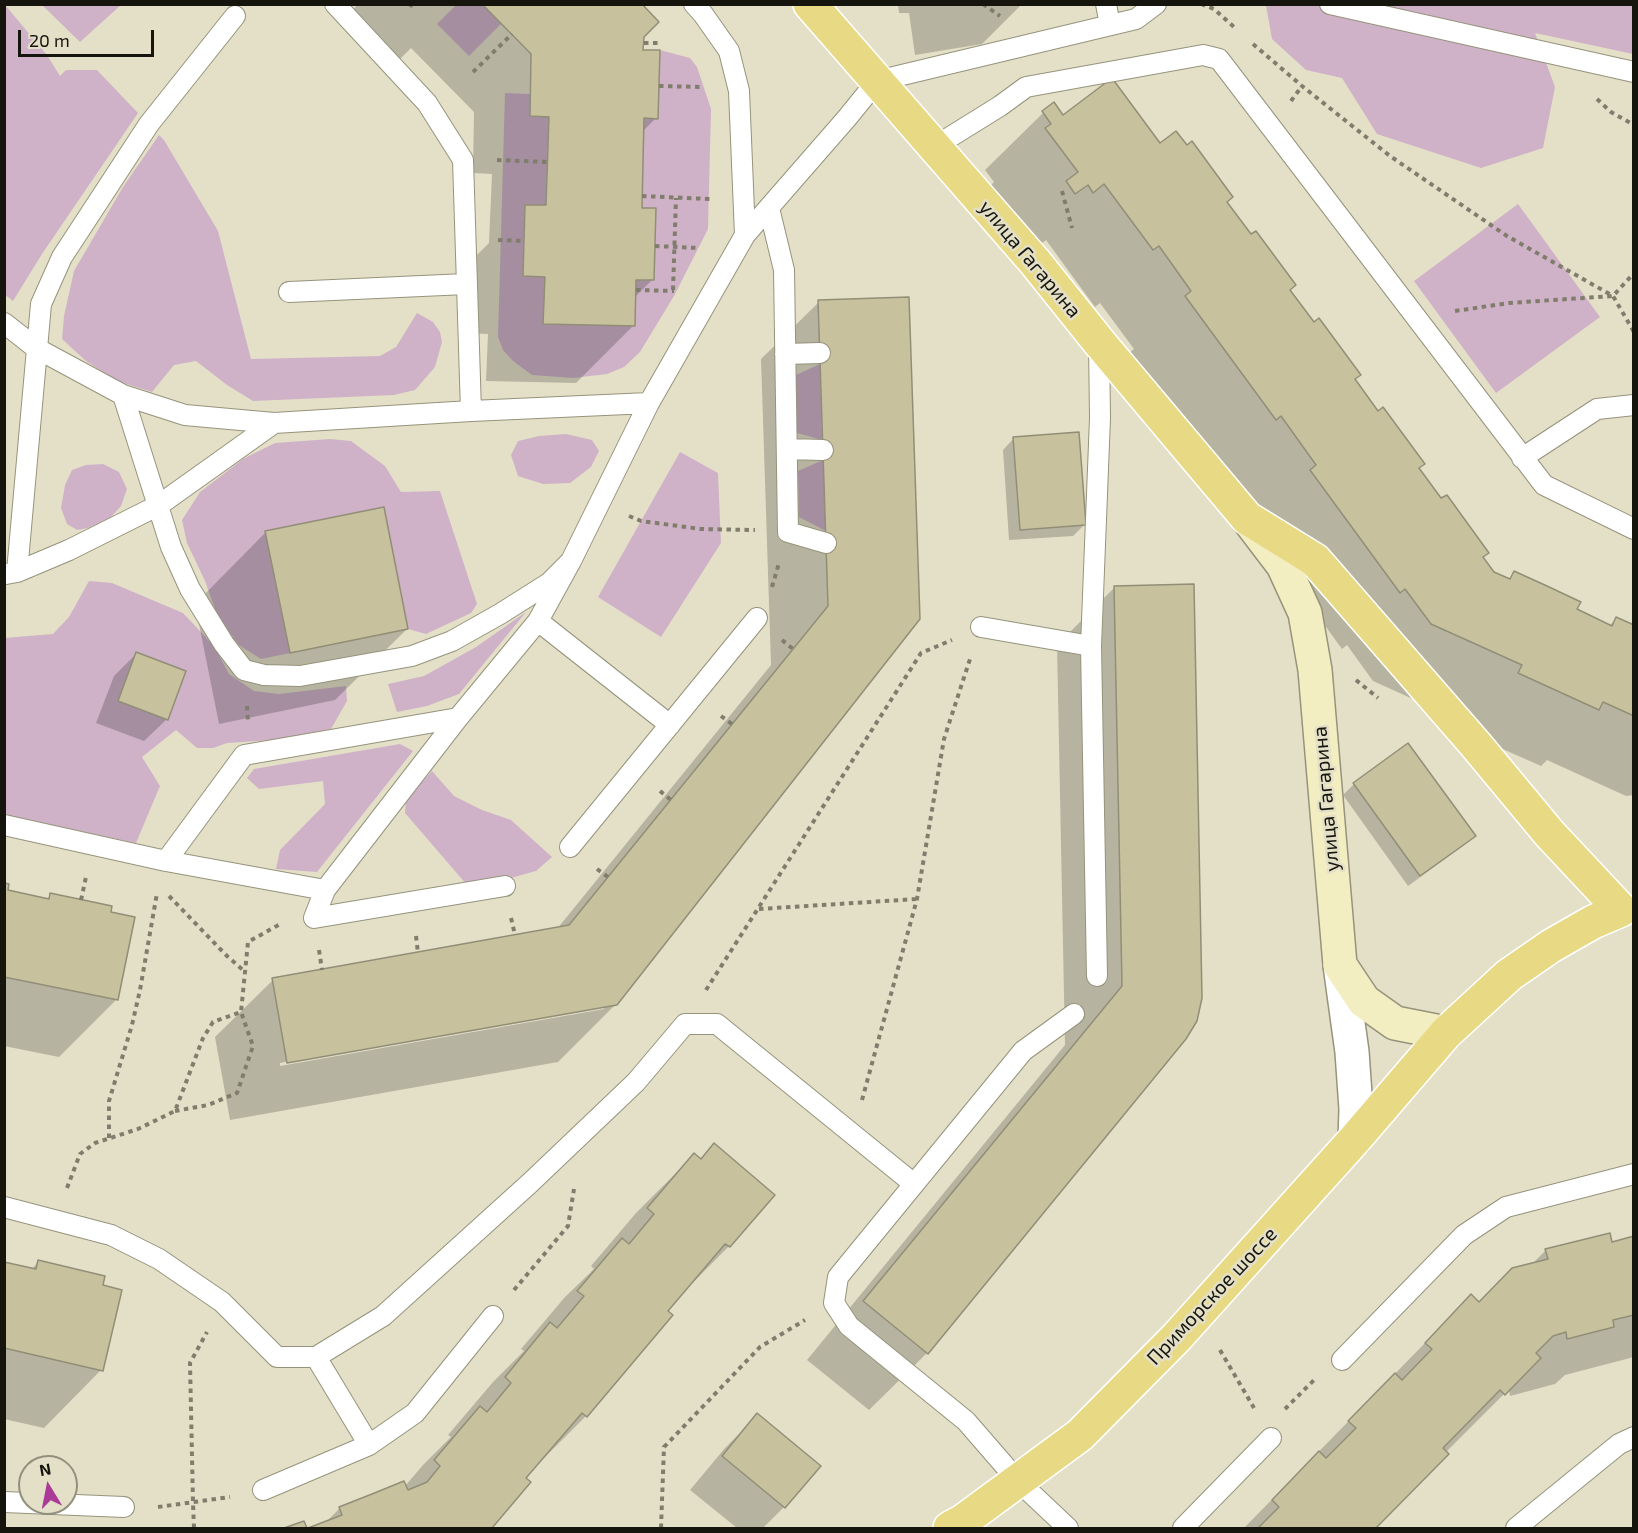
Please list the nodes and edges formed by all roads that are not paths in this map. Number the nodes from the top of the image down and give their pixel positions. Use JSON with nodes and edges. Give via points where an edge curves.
{"nodes":[{"id":1,"x":335,"y":4,"type":"edge"},
{"id":2,"x":694,"y":4,"type":"edge"},
{"id":3,"x":810,"y":4,"type":"edge"},
{"id":4,"x":1107,"y":4,"type":"edge"},
{"id":5,"x":1156,"y":4,"type":"edge"},
{"id":6,"x":1330,"y":4,"type":"edge"},
{"id":7,"x":235,"y":16,"type":"dead end"},
{"id":8,"x":1110,"y":26,"type":"junction"},
{"id":9,"x":1634,"y":72,"type":"edge"},
{"id":10,"x":877,"y":81,"type":"junction"},
{"id":11,"x":934,"y":147,"type":"junction"},
{"id":12,"x":769,"y":208,"type":"junction"},
{"id":13,"x":745,"y":235,"type":"junction"},
{"id":14,"x":466,"y":284,"type":"junction"},
{"id":15,"x":289,"y":292,"type":"dead end"},
{"id":16,"x":4,"y":323,"type":"edge"},
{"id":17,"x":1099,"y":342,"type":"junction"},
{"id":18,"x":36,"y":348,"type":"junction"},
{"id":19,"x":820,"y":353,"type":"dead end"},
{"id":20,"x":785,"y":354,"type":"junction"},
{"id":21,"x":123,"y":395,"type":"junction"},
{"id":22,"x":649,"y":403,"type":"junction"},
{"id":23,"x":1634,"y":405,"type":"edge"},
{"id":24,"x":471,"y":411,"type":"junction"},
{"id":25,"x":274,"y":423,"type":"junction"},
{"id":26,"x":787,"y":449,"type":"junction"},
{"id":27,"x":823,"y":450,"type":"dead end"},
{"id":28,"x":1522,"y":458,"type":"junction"},
{"id":29,"x":159,"y":505,"type":"junction"},
{"id":30,"x":1247,"y":518,"type":"junction"},
{"id":31,"x":1634,"y":529,"type":"edge"},
{"id":32,"x":826,"y":543,"type":"dead end"},
{"id":33,"x":571,"y":561,"type":"junction"},
{"id":34,"x":11,"y":573,"type":"edge"},
{"id":35,"x":757,"y":618,"type":"road end"},
{"id":36,"x":538,"y":621,"type":"junction"},
{"id":37,"x":981,"y":627,"type":"road end"},
{"id":38,"x":1091,"y":646,"type":"junction"},
{"id":39,"x":458,"y":718,"type":"junction"},
{"id":40,"x":669,"y":725,"type":"junction"},
{"id":41,"x":4,"y":825,"type":"edge"},
{"id":42,"x":570,"y":847,"type":"dead end"},
{"id":43,"x":166,"y":861,"type":"junction"},
{"id":44,"x":506,"y":886,"type":"dead end"},
{"id":45,"x":325,"y":890,"type":"junction"},
{"id":46,"x":1627,"y":908,"type":"edge"},
{"id":47,"x":1340,"y":965,"type":"junction"},
{"id":48,"x":1097,"y":976,"type":"dead end"},
{"id":49,"x":1074,"y":1014,"type":"dead end"},
{"id":50,"x":1446,"y":1033,"type":"junction"},
{"id":51,"x":1355,"y":1139,"type":"junction"},
{"id":52,"x":1634,"y":1174,"type":"edge"},
{"id":53,"x":914,"y":1184,"type":"junction"},
{"id":54,"x":4,"y":1207,"type":"edge"},
{"id":55,"x":493,"y":1316,"type":"dead end"},
{"id":56,"x":316,"y":1357,"type":"junction"},
{"id":57,"x":1342,"y":1360,"type":"dead end"},
{"id":58,"x":1634,"y":1437,"type":"edge"},
{"id":59,"x":1271,"y":1438,"type":"road end"},
{"id":60,"x":369,"y":1445,"type":"junction"},
{"id":61,"x":1018,"y":1481,"type":"junction"},
{"id":62,"x":263,"y":1490,"type":"dead end"},
{"id":63,"x":4,"y":1502,"type":"edge"},
{"id":64,"x":124,"y":1507,"type":"dead end"},
{"id":65,"x":950,"y":1528,"type":"edge"},
{"id":66,"x":1068,"y":1528,"type":"edge"},
{"id":67,"x":1182,"y":1528,"type":"edge"},
{"id":68,"x":1515,"y":1528,"type":"edge"}],
"edges":[{"from":1,"to":14,"type":"lane","via":[[427,103],[463,160]]},
{"from":2,"to":13,"type":"lane","via":[[729,51],[739,91]]},
{"from":3,"to":10,"type":"main road","name":"улица Гагарина"},
{"from":4,"to":8,"type":"lane"},
{"from":5,"to":8,"type":"lane","via":[[1136,19]]},
{"from":6,"to":9,"type":"lane"},
{"from":7,"to":18,"type":"lane","via":[[148,124],[62,256],[41,304]]},
{"from":8,"to":10,"type":"lane"},
{"from":10,"to":11,"type":"main road","name":"улица Гагарина"},
{"from":10,"to":12,"type":"lane"},
{"from":11,"to":17,"type":"main road","name":"улица Гагарина"},
{"from":11,"to":28,"type":"lane","via":[[1026,87],[1203,55],[1219,59]]},
{"from":12,"to":13,"type":"lane"},
{"from":12,"to":20,"type":"lane","via":[[784,270]]},
{"from":13,"to":22,"type":"lane"},
{"from":14,"to":15,"type":"lane"},
{"from":14,"to":24,"type":"lane"},
{"from":16,"to":18,"type":"lane"},
{"from":17,"to":30,"type":"main road","name":"улица Гагарина"},
{"from":17,"to":38,"type":"lane"},
{"from":18,"to":21,"type":"lane"},
{"from":18,"to":34,"type":"lane"},
{"from":19,"to":20,"type":"lane"},
{"from":20,"to":26,"type":"lane"},
{"from":21,"to":25,"type":"lane","via":[[185,416]]},
{"from":21,"to":29,"type":"lane"},
{"from":22,"to":24,"type":"lane"},
{"from":22,"to":33,"type":"lane"},
{"from":23,"to":28,"type":"lane","via":[[1597,409]]},
{"from":24,"to":25,"type":"lane"},
{"from":25,"to":29,"type":"lane"},
{"from":26,"to":27,"type":"lane"},
{"from":26,"to":32,"type":"lane","via":[[788,532]]},
{"from":28,"to":31,"type":"lane","via":[[1544,485]]},
{"from":29,"to":33,"type":"lane","via":[[171,547],[190,589],[244,670],[264,675],[300,676],[412,657],[452,641],[500,614],[549,583]]},
{"from":29,"to":34,"type":"lane","via":[[69,550]]},
{"from":30,"to":46,"type":"main road","name":"улица Гагарина","via":[[1315,560],[1549,833]]},
{"from":30,"to":47,"type":"street","name":"улица Гагарина","via":[[1283,565],[1305,613],[1315,670]]},
{"from":33,"to":36,"type":"lane"},
{"from":35,"to":40,"type":"lane"},
{"from":36,"to":39,"type":"lane"},
{"from":36,"to":40,"type":"lane"},
{"from":37,"to":38,"type":"lane"},
{"from":38,"to":48,"type":"lane"},
{"from":39,"to":43,"type":"lane","via":[[244,755]]},
{"from":39,"to":45,"type":"lane"},
{"from":40,"to":42,"type":"lane"},
{"from":41,"to":43,"type":"lane"},
{"from":43,"to":45,"type":"lane"},
{"from":44,"to":45,"type":"lane","via":[[314,918]]},
{"from":46,"to":50,"type":"main road","name":"Приморское шоссе","via":[[1593,922],[1526,963]]},
{"from":47,"to":50,"type":"street","name":"улица Гагарина","via":[[1364,1001],[1395,1023]]},
{"from":47,"to":51,"type":"street","via":[[1352,1052]]},
{"from":49,"to":53,"type":"lane","via":[[1023,1051]]},
{"from":50,"to":51,"type":"main road","name":"Приморское шоссе"},
{"from":51,"to":61,"type":"main road","name":"Приморское шоссе","via":[[1176,1338],[1080,1435]]},
{"from":52,"to":57,"type":"lane","via":[[1506,1207],[1464,1235]]},
{"from":53,"to":56,"type":"lane","via":[[717,1024],[685,1024],[636,1082],[513,1199],[383,1316]]},
{"from":53,"to":61,"type":"lane","via":[[838,1277],[834,1302],[849,1326],[966,1421]]},
{"from":54,"to":56,"type":"lane","via":[[111,1234],[159,1258],[222,1302],[278,1357]]},
{"from":55,"to":60,"type":"lane","via":[[415,1413]]},
{"from":56,"to":60,"type":"lane"},
{"from":58,"to":68,"type":"lane","via":[[1619,1444]]},
{"from":59,"to":67,"type":"lane"},
{"from":60,"to":62,"type":"lane"},
{"from":61,"to":65,"type":"main road","name":"Приморское шоссе"},
{"from":61,"to":66,"type":"lane"},
{"from":63,"to":64,"type":"lane"}]}
